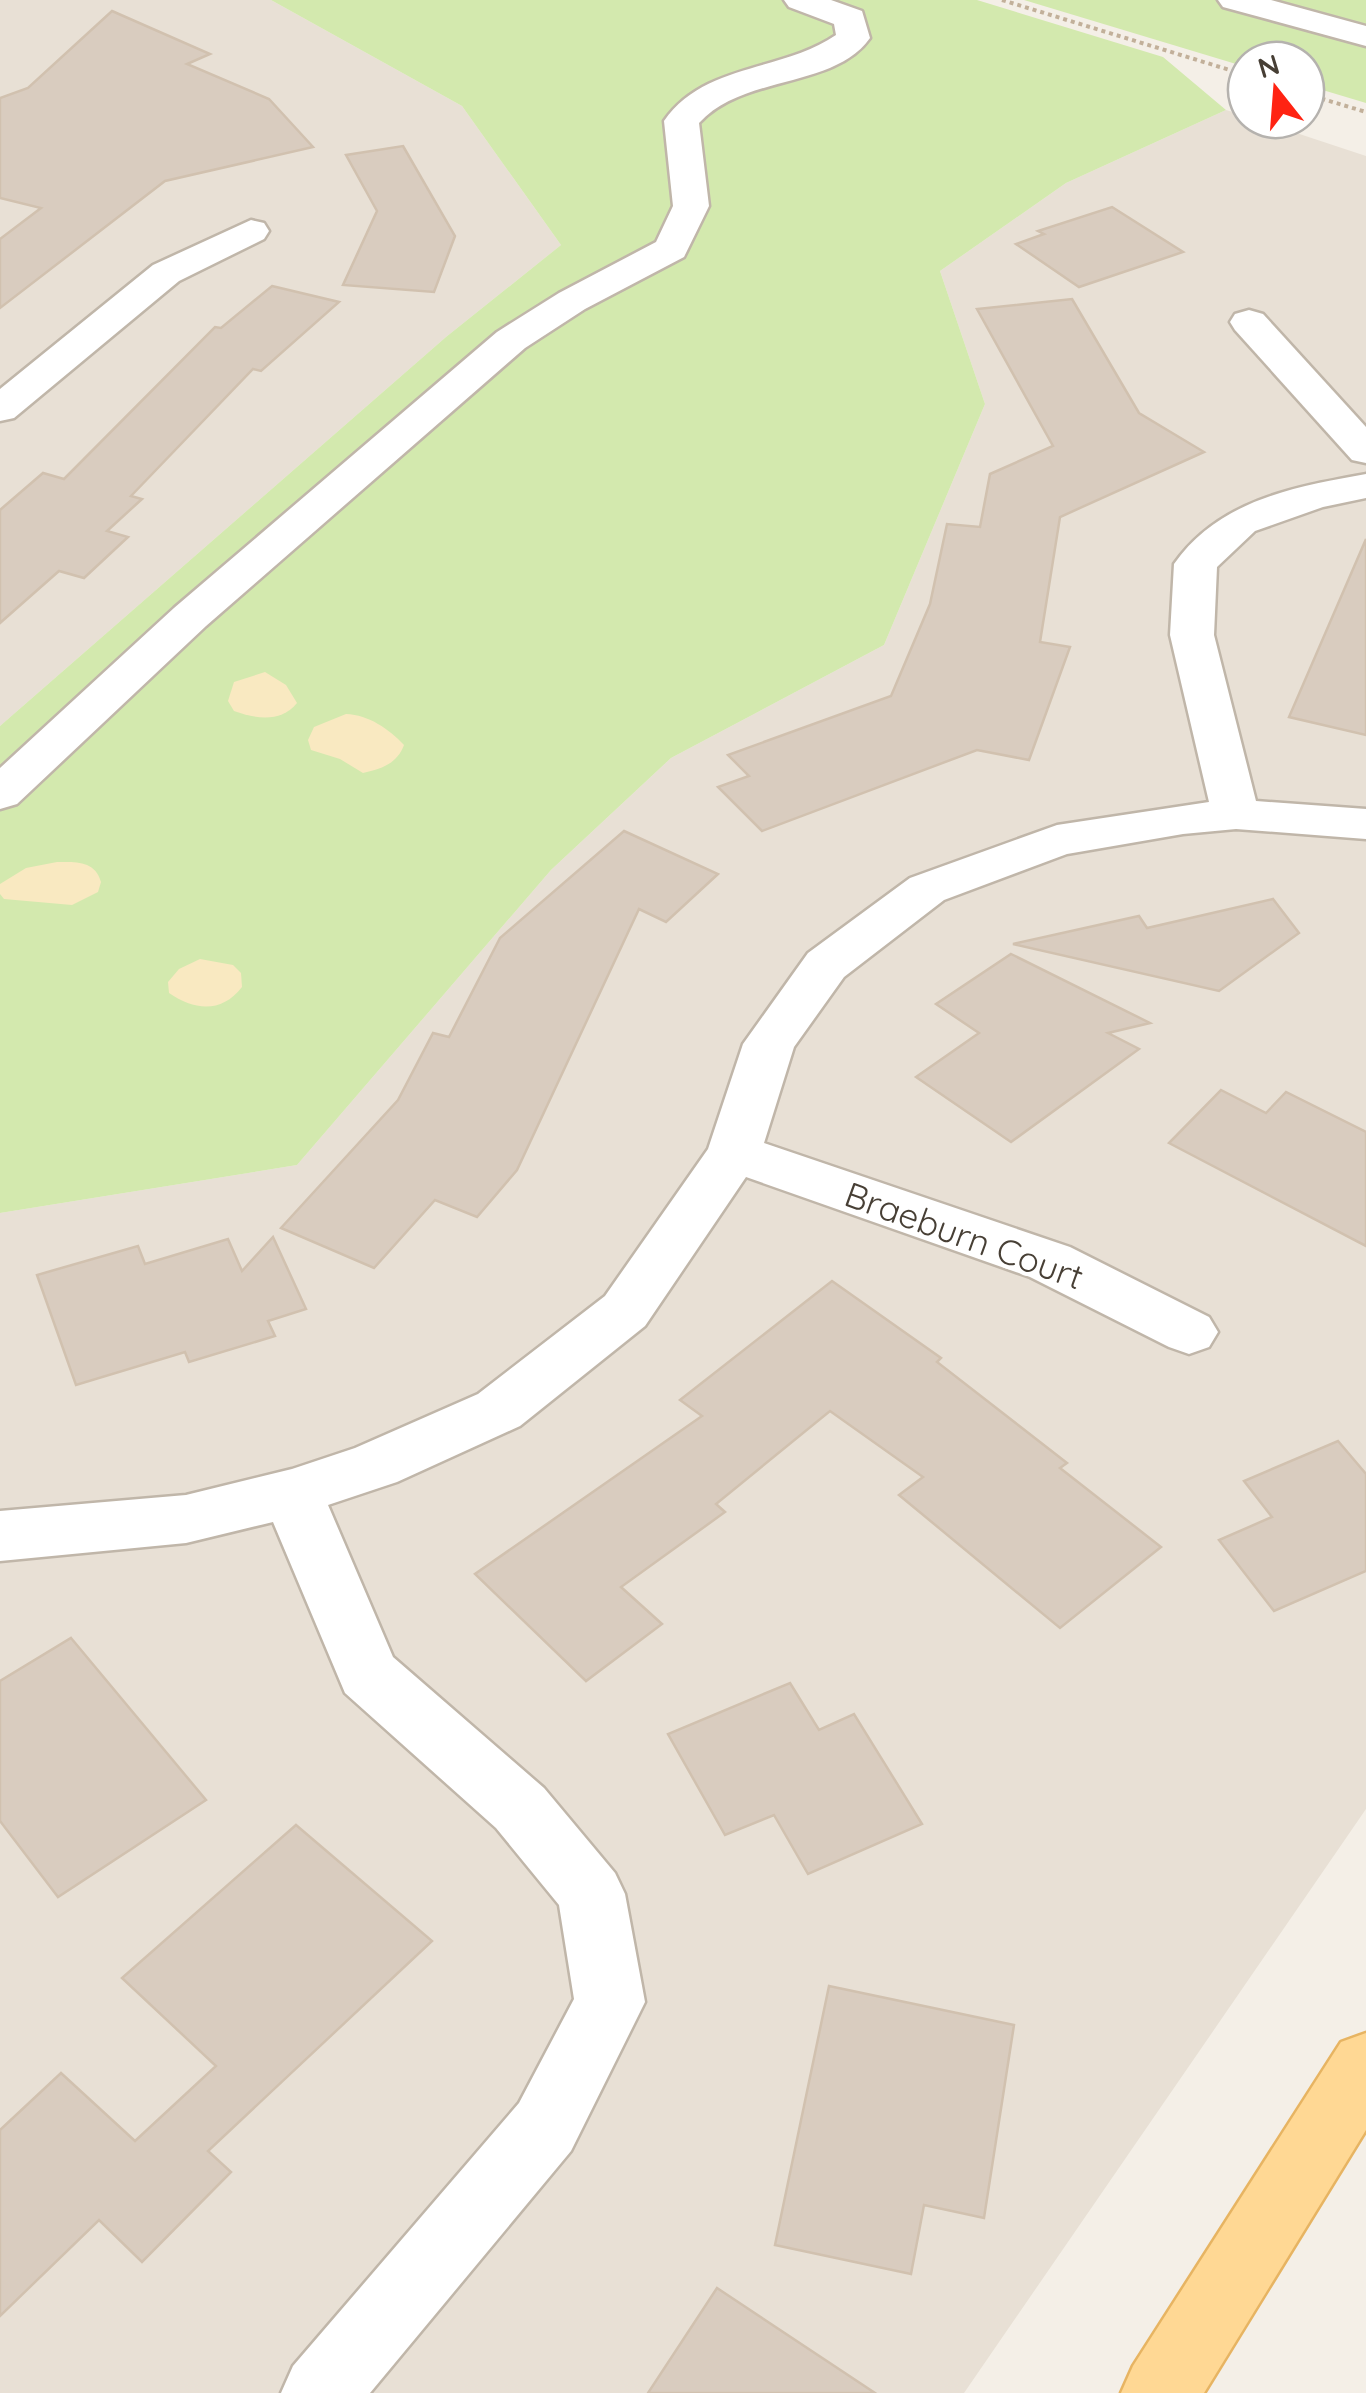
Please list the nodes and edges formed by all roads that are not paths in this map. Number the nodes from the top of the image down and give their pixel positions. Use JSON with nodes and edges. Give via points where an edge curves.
{"nodes":[{"id":1,"x":800,"y":0,"type":"edge"},
{"id":2,"x":1234,"y":0,"type":"edge"},
{"id":3,"x":1366,"y":36,"type":"edge"},
{"id":4,"x":251,"y":231,"type":"dead end"},
{"id":5,"x":1250,"y":322,"type":"dead end"},
{"id":6,"x":0,"y":409,"type":"edge"},
{"id":7,"x":1366,"y":451,"type":"edge"},
{"id":8,"x":1366,"y":486,"type":"edge"},
{"id":9,"x":0,"y":794,"type":"edge"},
{"id":10,"x":1236,"y":814,"type":"junction"},
{"id":11,"x":1366,"y":824,"type":"edge"},
{"id":12,"x":734,"y":1153,"type":"junction"},
{"id":13,"x":1189,"y":1332,"type":"dead end"},
{"id":14,"x":292,"y":1493,"type":"junction"},
{"id":15,"x":0,"y":1536,"type":"edge"},
{"id":16,"x":1366,"y":2066,"type":"edge"},
{"id":17,"x":320,"y":2393,"type":"edge"},
{"id":18,"x":1160,"y":2393,"type":"edge"}],
"edges":[{"from":1,"to":9,"type":"street","via":[[850,18],[852,38],[825,56],[726,85],[696,103],[682,121],[691,206],[671,250],[511,340],[190,617]]},
{"from":2,"to":3,"type":"street"},
{"from":4,"to":6,"type":"street","via":[[166,273]]},
{"from":5,"to":7,"type":"street"},
{"from":8,"to":10,"type":"street","via":[[1240,522],[1196,564],[1192,635]]},
{"from":10,"to":11,"type":"street"},
{"from":10,"to":12,"type":"street","via":[[1057,840],[927,889],[826,965],[768,1044]]},
{"from":12,"to":13,"type":"street","name":"Braeburn Court","via":[[1050,1262]]},
{"from":12,"to":14,"type":"street","via":[[625,1311],[550,1371],[499,1410],[376,1466]]},
{"from":14,"to":15,"type":"street","via":[[186,1519]]},
{"from":14,"to":17,"type":"street","via":[[368,1674],[520,1808],[591,1894],[610,2002],[545,2127]]},
{"from":16,"to":18,"type":"main road"}]}
